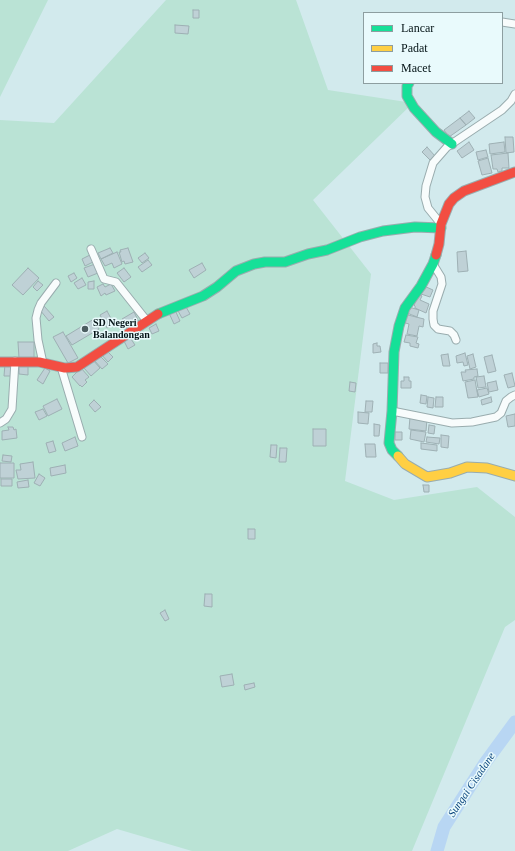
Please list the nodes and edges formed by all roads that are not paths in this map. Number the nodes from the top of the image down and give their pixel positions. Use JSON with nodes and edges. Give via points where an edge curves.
{"nodes":[{"id":1,"x":503,"y":22,"type":"edge"},
{"id":2,"x":515,"y":24,"type":"edge"},
{"id":3,"x":408,"y":84,"type":"edge"},
{"id":4,"x":515,"y":94,"type":"edge"},
{"id":5,"x":452,"y":144,"type":"junction"},
{"id":6,"x":515,"y":172,"type":"edge"},
{"id":7,"x":441,"y":226,"type":"junction"},
{"id":8,"x":91,"y":249,"type":"dead end"},
{"id":9,"x":433,"y":264,"type":"junction"},
{"id":10,"x":56,"y":283,"type":"dead end"},
{"id":11,"x":147,"y":321,"type":"junction"},
{"id":12,"x":456,"y":340,"type":"dead end"},
{"id":13,"x":15,"y":361,"type":"junction"},
{"id":14,"x":0,"y":362,"type":"edge"},
{"id":15,"x":43,"y":363,"type":"junction"},
{"id":16,"x":61,"y":367,"type":"junction"},
{"id":17,"x":515,"y":395,"type":"edge"},
{"id":18,"x":392,"y":411,"type":"junction"},
{"id":19,"x":0,"y":423,"type":"edge"},
{"id":20,"x":82,"y":437,"type":"dead end"},
{"id":21,"x":515,"y":476,"type":"edge"}],
"edges":[{"from":1,"to":2,"type":"street"},
{"from":3,"to":5,"type":"street","via":[[407,96],[414,108],[436,132]]},
{"from":4,"to":5,"type":"street","via":[[502,110]]},
{"from":5,"to":7,"type":"street","via":[[436,159],[426,186],[428,208]]},
{"from":6,"to":7,"type":"street","via":[[458,194],[449,204]]},
{"from":7,"to":9,"type":"street"},
{"from":7,"to":11,"type":"street","via":[[383,231],[285,262],[254,264],[236,271],[203,296]]},
{"from":8,"to":11,"type":"street","via":[[104,279],[116,282]]},
{"from":9,"to":12,"type":"street","via":[[442,284],[433,311],[434,325],[438,329],[450,331]]},
{"from":9,"to":18,"type":"street","via":[[405,308],[399,326],[394,352]]},
{"from":10,"to":15,"type":"street","via":[[41,303],[36,318]]},
{"from":11,"to":16,"type":"street","via":[[80,366],[69,369]]},
{"from":13,"to":14,"type":"street"},
{"from":13,"to":15,"type":"street"},
{"from":13,"to":19,"type":"street","via":[[12,409]]},
{"from":15,"to":16,"type":"street"},
{"from":16,"to":20,"type":"street"},
{"from":17,"to":18,"type":"street","via":[[506,401],[501,413],[472,422],[452,423]]},
{"from":18,"to":21,"type":"street","via":[[389,443],[391,448],[405,464],[423,476],[436,476],[474,467]]}]}
